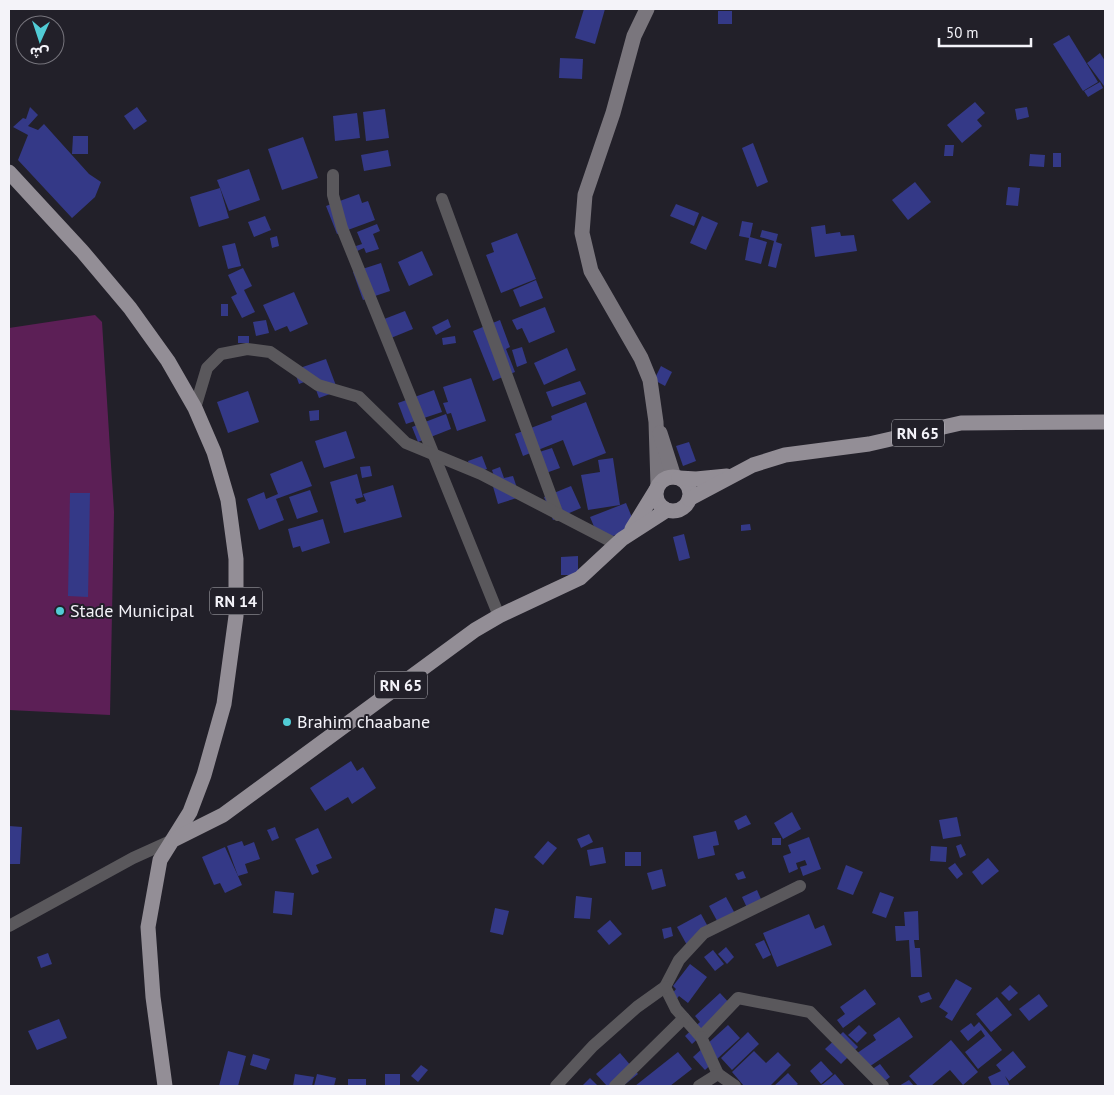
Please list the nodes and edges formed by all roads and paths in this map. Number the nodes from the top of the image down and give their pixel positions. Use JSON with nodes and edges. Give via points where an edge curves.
{"nodes":[{"id":1,"x":647,"y":9,"type":"edge"},
{"id":2,"x":9,"y":172,"type":"edge"},
{"id":3,"x":333,"y":175,"type":"dead end"},
{"id":4,"x":442,"y":199,"type":"dead end"},
{"id":5,"x":195,"y":408,"type":"junction"},
{"id":6,"x":656,"y":422,"type":"junction"},
{"id":7,"x":1105,"y":422,"type":"edge"},
{"id":8,"x":433,"y":454,"type":"junction"},
{"id":9,"x":736,"y":474,"type":"junction"},
{"id":10,"x":677,"y":477,"type":"junction"},
{"id":11,"x":657,"y":487,"type":"junction"},
{"id":12,"x":689,"y":499,"type":"junction"},
{"id":13,"x":667,"y":510,"type":"junction"},
{"id":14,"x":558,"y":515,"type":"junction"},
{"id":15,"x":622,"y":540,"type":"junction"},
{"id":16,"x":499,"y":616,"type":"junction"},
{"id":17,"x":175,"y":839,"type":"junction"},
{"id":18,"x":800,"y":886,"type":"dead end"},
{"id":19,"x":9,"y":926,"type":"edge"},
{"id":20,"x":665,"y":987,"type":"junction"},
{"id":21,"x":684,"y":1018,"type":"junction"},
{"id":22,"x":701,"y":1037,"type":"junction"},
{"id":23,"x":718,"y":1074,"type":"junction"},
{"id":24,"x":165,"y":1086,"type":"edge"},
{"id":25,"x":556,"y":1086,"type":"edge"},
{"id":26,"x":614,"y":1086,"type":"edge"},
{"id":27,"x":700,"y":1086,"type":"edge"},
{"id":28,"x":735,"y":1086,"type":"edge"},
{"id":29,"x":883,"y":1086,"type":"edge"}],
"edges":[{"from":1,"to":6,"type":"street","via":[[634,36],[613,113],[585,195],[582,233],[591,271],[646,368],[653,391]]},
{"from":2,"to":5,"type":"main road","number":"RN 14","via":[[130,308],[168,361]]},
{"from":3,"to":8,"type":"street","via":[[333,194],[342,228]]},
{"from":4,"to":14,"type":"street"},
{"from":5,"to":8,"type":"street","via":[[207,368],[221,354],[247,349],[270,352],[318,385],[360,397],[406,443]]},
{"from":5,"to":17,"type":"main road","number":"RN 14","via":[[214,452],[228,500],[236,559],[236,616],[224,704],[204,775],[190,812]]},
{"from":6,"to":10,"type":"street"},
{"from":6,"to":11,"type":"street"},
{"from":7,"to":9,"type":"main road","number":"RN 65","via":[[961,423],[869,444],[773,457]]},
{"from":8,"to":14,"type":"street","via":[[481,474]]},
{"from":8,"to":16,"type":"street"},
{"from":9,"to":10,"type":"main road","number":"RN 65","via":[[696,479]]},
{"from":9,"to":12,"type":"main road","number":"RN 65"},
{"from":10,"to":11,"type":"main road","number":"RN 65","via":[[665,478]]},
{"from":10,"to":12,"type":"main road","via":[[688,487]]},
{"from":11,"to":13,"type":"main road","via":[[658,502]]},
{"from":11,"to":15,"type":"main road","number":"RN 65"},
{"from":12,"to":13,"type":"main road","number":"RN 65","via":[[680,509]]},
{"from":13,"to":15,"type":"main road","number":"RN 65"},
{"from":14,"to":15,"type":"street"},
{"from":15,"to":16,"type":"main road","number":"RN 65","via":[[580,578]]},
{"from":16,"to":17,"type":"main road","number":"RN 65","via":[[475,630],[223,815]]},
{"from":17,"to":19,"type":"street","via":[[133,858]]},
{"from":17,"to":24,"type":"main road","number":"RN 14","via":[[160,860],[148,927]]},
{"from":18,"to":20,"type":"street","via":[[704,933],[679,960]]},
{"from":20,"to":21,"type":"street"},
{"from":20,"to":25,"type":"street","via":[[600,1040]]},
{"from":21,"to":22,"type":"street"},
{"from":21,"to":26,"type":"street"},
{"from":22,"to":23,"type":"street"},
{"from":22,"to":29,"type":"street","via":[[738,998],[810,1012]]},
{"from":23,"to":27,"type":"street"},
{"from":23,"to":28,"type":"street"}]}
